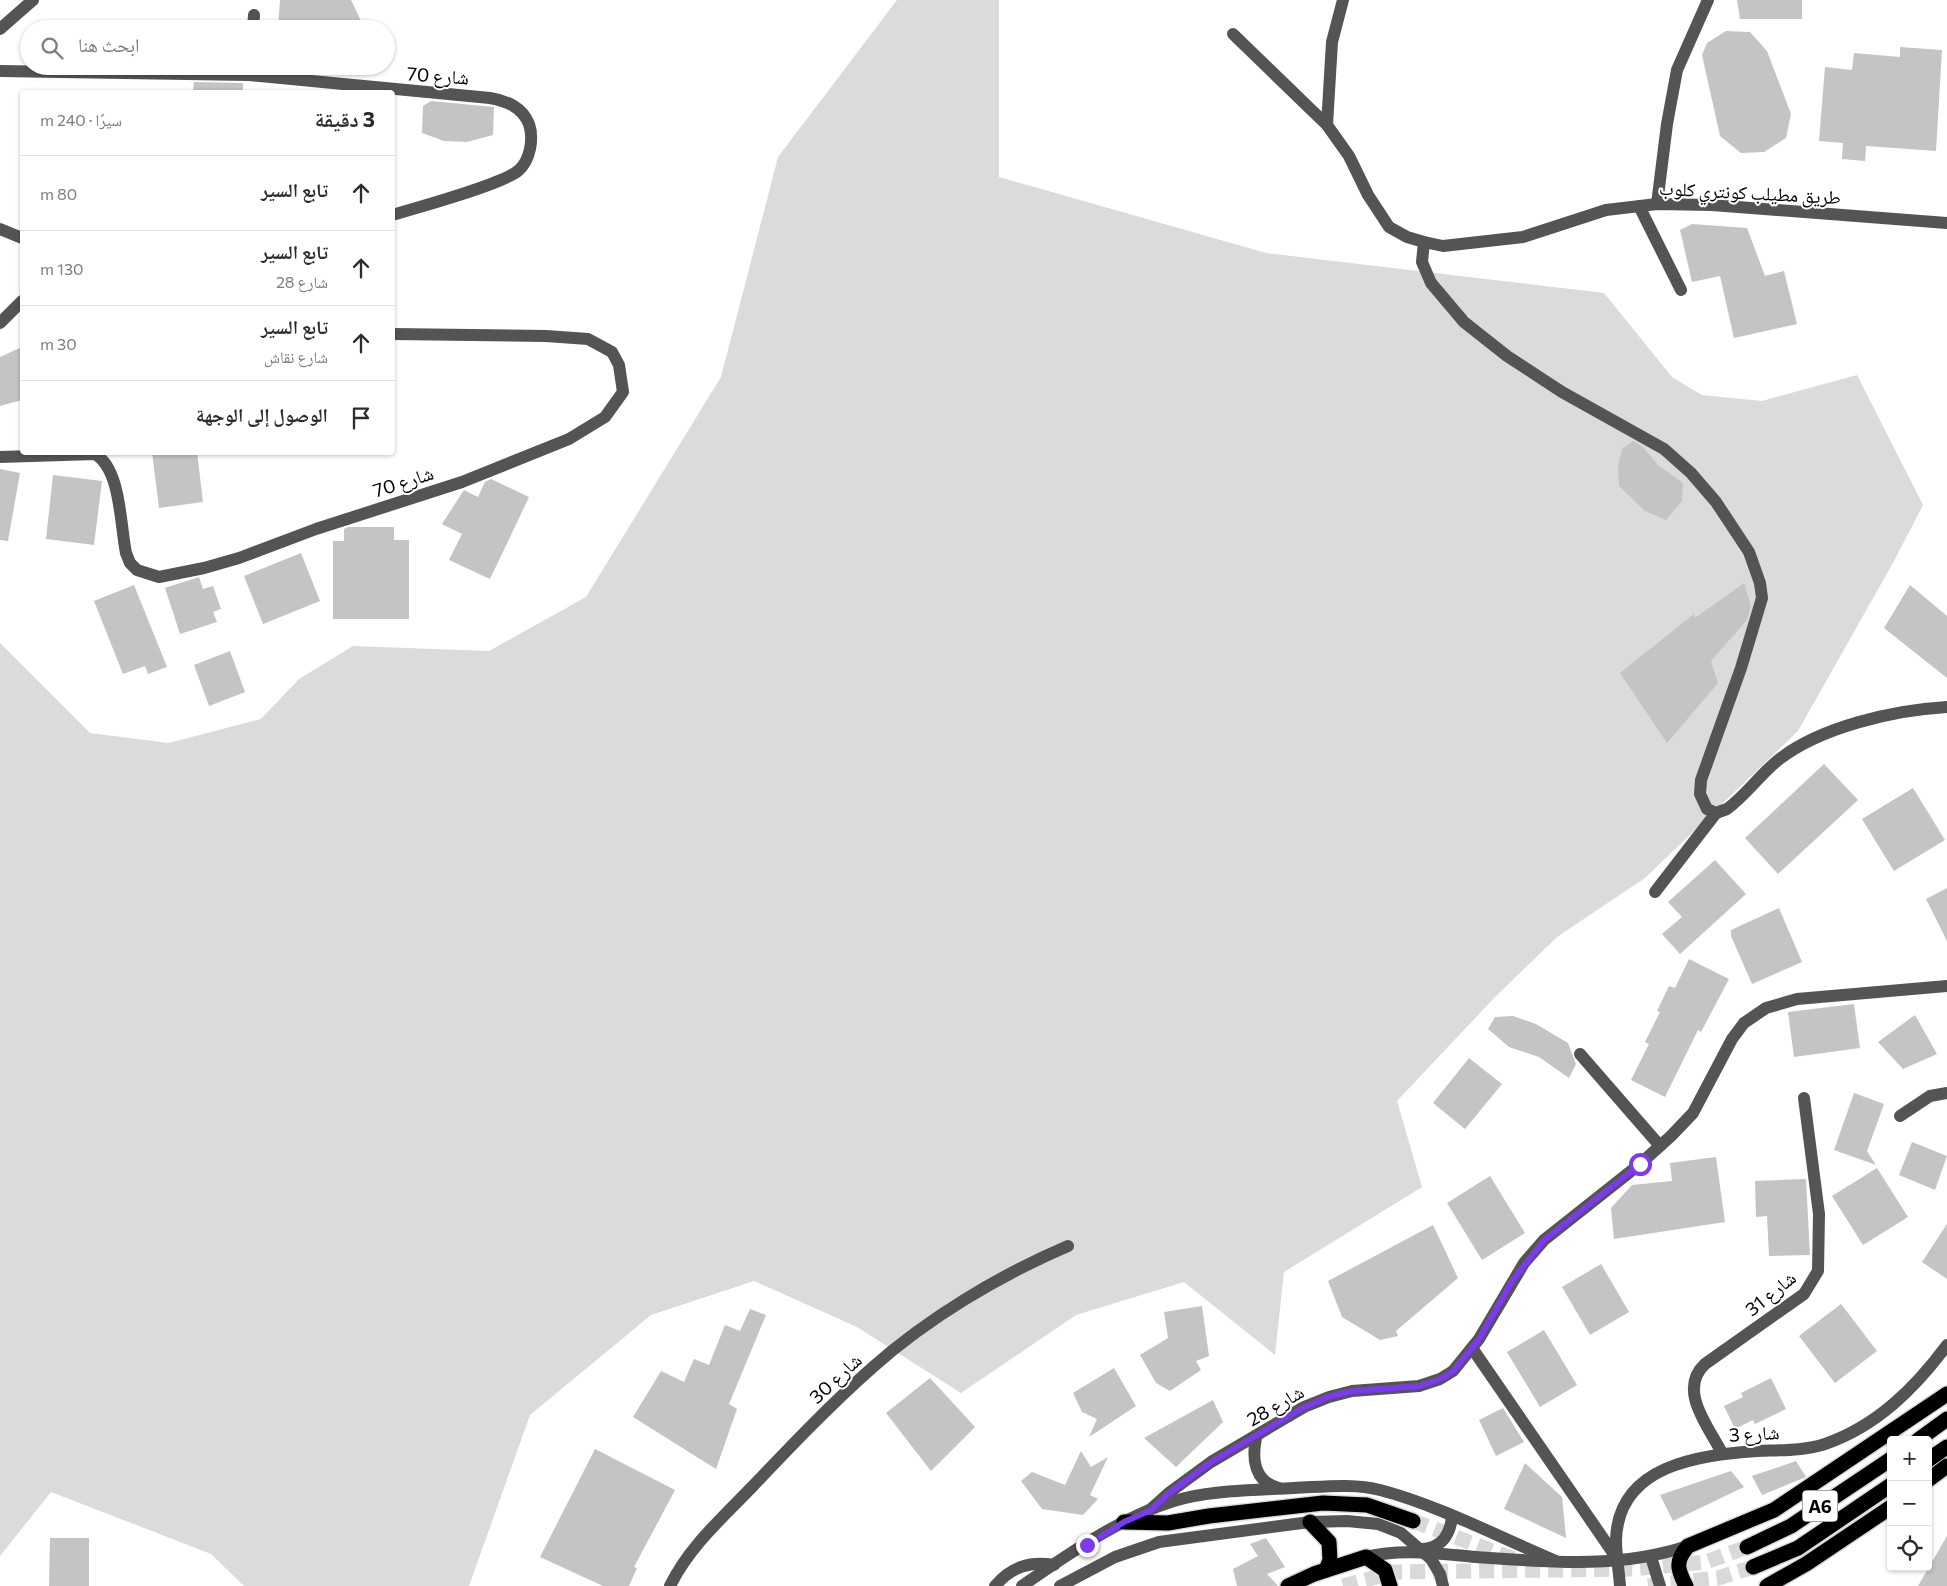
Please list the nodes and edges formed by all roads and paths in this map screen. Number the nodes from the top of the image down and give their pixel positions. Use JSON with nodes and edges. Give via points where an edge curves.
{"nodes":[{"id":1,"x":34,"y":0,"type":"edge"},
{"id":2,"x":1343,"y":0,"type":"edge"},
{"id":3,"x":1708,"y":0,"type":"edge"},
{"id":4,"x":254,"y":15,"type":"dead end"},
{"id":5,"x":254,"y":20,"type":"edge"},
{"id":6,"x":0,"y":29,"type":"edge"},
{"id":7,"x":1233,"y":34,"type":"dead end"},
{"id":8,"x":0,"y":71,"type":"edge"},
{"id":9,"x":20,"y":71,"type":"edge"},
{"id":10,"x":293,"y":75,"type":"edge"},
{"id":11,"x":1327,"y":125,"type":"junction"},
{"id":12,"x":1658,"y":204,"type":"junction"},
{"id":13,"x":1638,"y":206,"type":"junction"},
{"id":14,"x":395,"y":214,"type":"edge"},
{"id":15,"x":1947,"y":223,"type":"edge"},
{"id":16,"x":0,"y":229,"type":"edge"},
{"id":17,"x":20,"y":237,"type":"edge"},
{"id":18,"x":1424,"y":242,"type":"junction"},
{"id":19,"x":1681,"y":290,"type":"dead end"},
{"id":20,"x":20,"y":303,"type":"edge"},
{"id":21,"x":0,"y":323,"type":"edge"},
{"id":22,"x":395,"y":334,"type":"edge"},
{"id":23,"x":63,"y":455,"type":"edge"},
{"id":24,"x":97,"y":455,"type":"edge"},
{"id":25,"x":0,"y":457,"type":"edge"},
{"id":26,"x":1947,"y":707,"type":"edge"},
{"id":27,"x":1716,"y":813,"type":"junction"},
{"id":28,"x":1655,"y":892,"type":"dead end"},
{"id":29,"x":1947,"y":986,"type":"edge"},
{"id":30,"x":1580,"y":1054,"type":"dead end"},
{"id":31,"x":1947,"y":1093,"type":"edge"},
{"id":32,"x":1804,"y":1098,"type":"dead end"},
{"id":33,"x":1900,"y":1116,"type":"dead end"},
{"id":34,"x":1660,"y":1146,"type":"junction"},
{"id":35,"x":1068,"y":1246,"type":"dead end"},
{"id":36,"x":1476,"y":1343,"type":"junction"},
{"id":37,"x":1947,"y":1345,"type":"edge"},
{"id":38,"x":1947,"y":1394,"type":"edge"},
{"id":39,"x":1947,"y":1419,"type":"edge"},
{"id":40,"x":1924,"y":1436,"type":"edge"},
{"id":41,"x":1256,"y":1438,"type":"junction"},
{"id":42,"x":1947,"y":1447,"type":"edge"},
{"id":43,"x":1722,"y":1453,"type":"junction"},
{"id":44,"x":1932,"y":1457,"type":"edge"},
{"id":45,"x":1887,"y":1462,"type":"edge"},
{"id":46,"x":1947,"y":1466,"type":"edge"},
{"id":47,"x":1932,"y":1477,"type":"edge"},
{"id":48,"x":1887,"y":1488,"type":"edge"},
{"id":49,"x":1284,"y":1489,"type":"junction"},
{"id":50,"x":1151,"y":1510,"type":"junction"},
{"id":51,"x":1887,"y":1510,"type":"edge"},
{"id":52,"x":1452,"y":1517,"type":"junction"},
{"id":53,"x":1413,"y":1521,"type":"tunnel mouth"},
{"id":54,"x":1124,"y":1522,"type":"junction"},
{"id":55,"x":1310,"y":1522,"type":"junction"},
{"id":56,"x":1688,"y":1546,"type":"junction"},
{"id":57,"x":1747,"y":1547,"type":"tunnel mouth"},
{"id":58,"x":1422,"y":1551,"type":"junction"},
{"id":59,"x":1366,"y":1557,"type":"junction"},
{"id":60,"x":1651,"y":1557,"type":"junction"},
{"id":61,"x":1556,"y":1561,"type":"junction"},
{"id":62,"x":1618,"y":1561,"type":"junction"},
{"id":63,"x":1054,"y":1565,"type":"junction"},
{"id":64,"x":1754,"y":1567,"type":"tunnel mouth"},
{"id":65,"x":1326,"y":1570,"type":"junction"},
{"id":66,"x":670,"y":1586,"type":"edge"},
{"id":67,"x":995,"y":1586,"type":"edge"},
{"id":68,"x":1022,"y":1586,"type":"edge"},
{"id":69,"x":1060,"y":1586,"type":"edge"},
{"id":70,"x":1288,"y":1586,"type":"edge"},
{"id":71,"x":1390,"y":1586,"type":"edge"},
{"id":72,"x":1442,"y":1586,"type":"edge"},
{"id":73,"x":1620,"y":1586,"type":"edge"},
{"id":74,"x":1660,"y":1586,"type":"edge"},
{"id":75,"x":1686,"y":1586,"type":"edge"},
{"id":76,"x":1767,"y":1586,"type":"edge"}],
"edges":[{"from":1,"to":6,"type":"street"},
{"from":2,"to":11,"type":"street","via":[[1332,42]]},
{"from":3,"to":12,"type":"street","via":[[1677,70]]},
{"from":4,"to":5,"type":"street"},
{"from":7,"to":11,"type":"street","name":"طريق مطيلب كونتري كلوب"},
{"from":8,"to":9,"type":"street","name":"شارع 70"},
{"from":10,"to":14,"type":"street","name":"شارع 70","via":[[504,100],[523,113],[532,140],[529,154],[517,172]]},
{"from":11,"to":18,"type":"street","name":"طريق مطيلب كونتري كلوب","via":[[1350,156],[1380,217],[1389,227]]},
{"from":12,"to":13,"type":"street","name":"طريق مطيلب كونتري كلوب"},
{"from":12,"to":15,"type":"street","name":"طريق مطيلب كونتري كلوب","via":[[1712,205]]},
{"from":13,"to":18,"type":"street","name":"طريق مطيلب كونتري كلوب","via":[[1606,210],[1523,237],[1443,246]]},
{"from":13,"to":19,"type":"street"},
{"from":16,"to":17,"type":"street"},
{"from":18,"to":27,"type":"street","via":[[1422,262],[1431,283],[1464,322],[1554,387],[1664,449],[1716,502],[1749,552],[1762,598],[1701,780],[1703,804]]},
{"from":20,"to":21,"type":"street"},
{"from":22,"to":24,"type":"street","name":"شارع 70","via":[[588,339],[612,352],[619,365],[623,392],[605,417],[569,439],[462,482],[316,529],[239,558],[159,576],[147,575],[130,563],[115,482],[103,458]]},
{"from":23,"to":25,"type":"street","name":"شارع 70"},
{"from":26,"to":27,"type":"street","via":[[1913,709],[1814,738],[1777,761],[1732,805]]},
{"from":27,"to":28,"type":"street"},
{"from":29,"to":34,"type":"street","name":"شارع 28","via":[[1797,999],[1766,1008],[1744,1023],[1732,1039],[1693,1113]]},
{"from":30,"to":34,"type":"street"},
{"from":31,"to":33,"type":"street","via":[[1930,1096]]},
{"from":32,"to":43,"type":"street","name":"شارع 31","via":[[1819,1214],[1818,1271],[1804,1294],[1697,1372],[1694,1394]]},
{"from":34,"to":36,"type":"street","name":"شارع 28","via":[[1544,1240],[1520,1269]]},
{"from":35,"to":66,"type":"street","name":"شارع 30","via":[[996,1281],[874,1366],[698,1543]]},
{"from":36,"to":41,"type":"street","name":"شارع 28","via":[[1453,1371],[1440,1379],[1419,1386],[1352,1391],[1330,1396],[1304,1407]]},
{"from":36,"to":62,"type":"street"},
{"from":37,"to":43,"type":"street","name":"شارع 3","via":[[1905,1396],[1846,1435],[1810,1449]]},
{"from":38,"to":56,"type":"highway","via":[[1774,1510]]},
{"from":39,"to":40,"type":"highway"},
{"from":41,"to":49,"type":"street","via":[[1253,1458],[1260,1476],[1275,1487]]},
{"from":41,"to":50,"type":"street","name":"شارع 28","via":[[1197,1472]]},
{"from":42,"to":44,"type":"highway"},
{"from":43,"to":62,"type":"street","name":"شارع 3","via":[[1676,1463],[1641,1484],[1628,1501],[1620,1520],[1616,1540]]},
{"from":45,"to":57,"type":"highway","number":"A6","via":[[1790,1526]]},
{"from":46,"to":47,"type":"highway"},
{"from":48,"to":64,"type":"highway","number":"A6","via":[[1798,1548]]},
{"from":49,"to":50,"type":"street","via":[[1216,1492]]},
{"from":49,"to":52,"type":"street","via":[[1346,1486],[1379,1490]]},
{"from":50,"to":54,"type":"street"},
{"from":51,"to":76,"type":"highway"},
{"from":52,"to":58,"type":"street","via":[[1449,1532],[1440,1544]]},
{"from":52,"to":61,"type":"street"},
{"from":53,"to":54,"type":"highway","via":[[1367,1505],[1323,1502],[1168,1523]]},
{"from":54,"to":63,"type":"street"},
{"from":55,"to":58,"type":"street","via":[[1378,1524],[1401,1533]]},
{"from":55,"to":65,"type":"highway","via":[[1330,1542],[1330,1560]]},
{"from":55,"to":69,"type":"street","via":[[1159,1542],[1115,1557]]},
{"from":56,"to":60,"type":"street"},
{"from":56,"to":75,"type":"highway","via":[[1680,1556],[1679,1571]]},
{"from":58,"to":59,"type":"street","via":[[1398,1551]]},
{"from":58,"to":61,"type":"street"},
{"from":58,"to":72,"type":"street","via":[[1436,1566]]},
{"from":59,"to":65,"type":"highway"},
{"from":59,"to":71,"type":"highway","via":[[1385,1570]]},
{"from":60,"to":62,"type":"street"},
{"from":60,"to":74,"type":"street"},
{"from":61,"to":62,"type":"street"},
{"from":62,"to":73,"type":"street","name":"شارع 3"},
{"from":63,"to":67,"type":"street","via":[[1028,1564],[1009,1572]]},
{"from":63,"to":68,"type":"street"},
{"from":65,"to":70,"type":"highway"}]}
